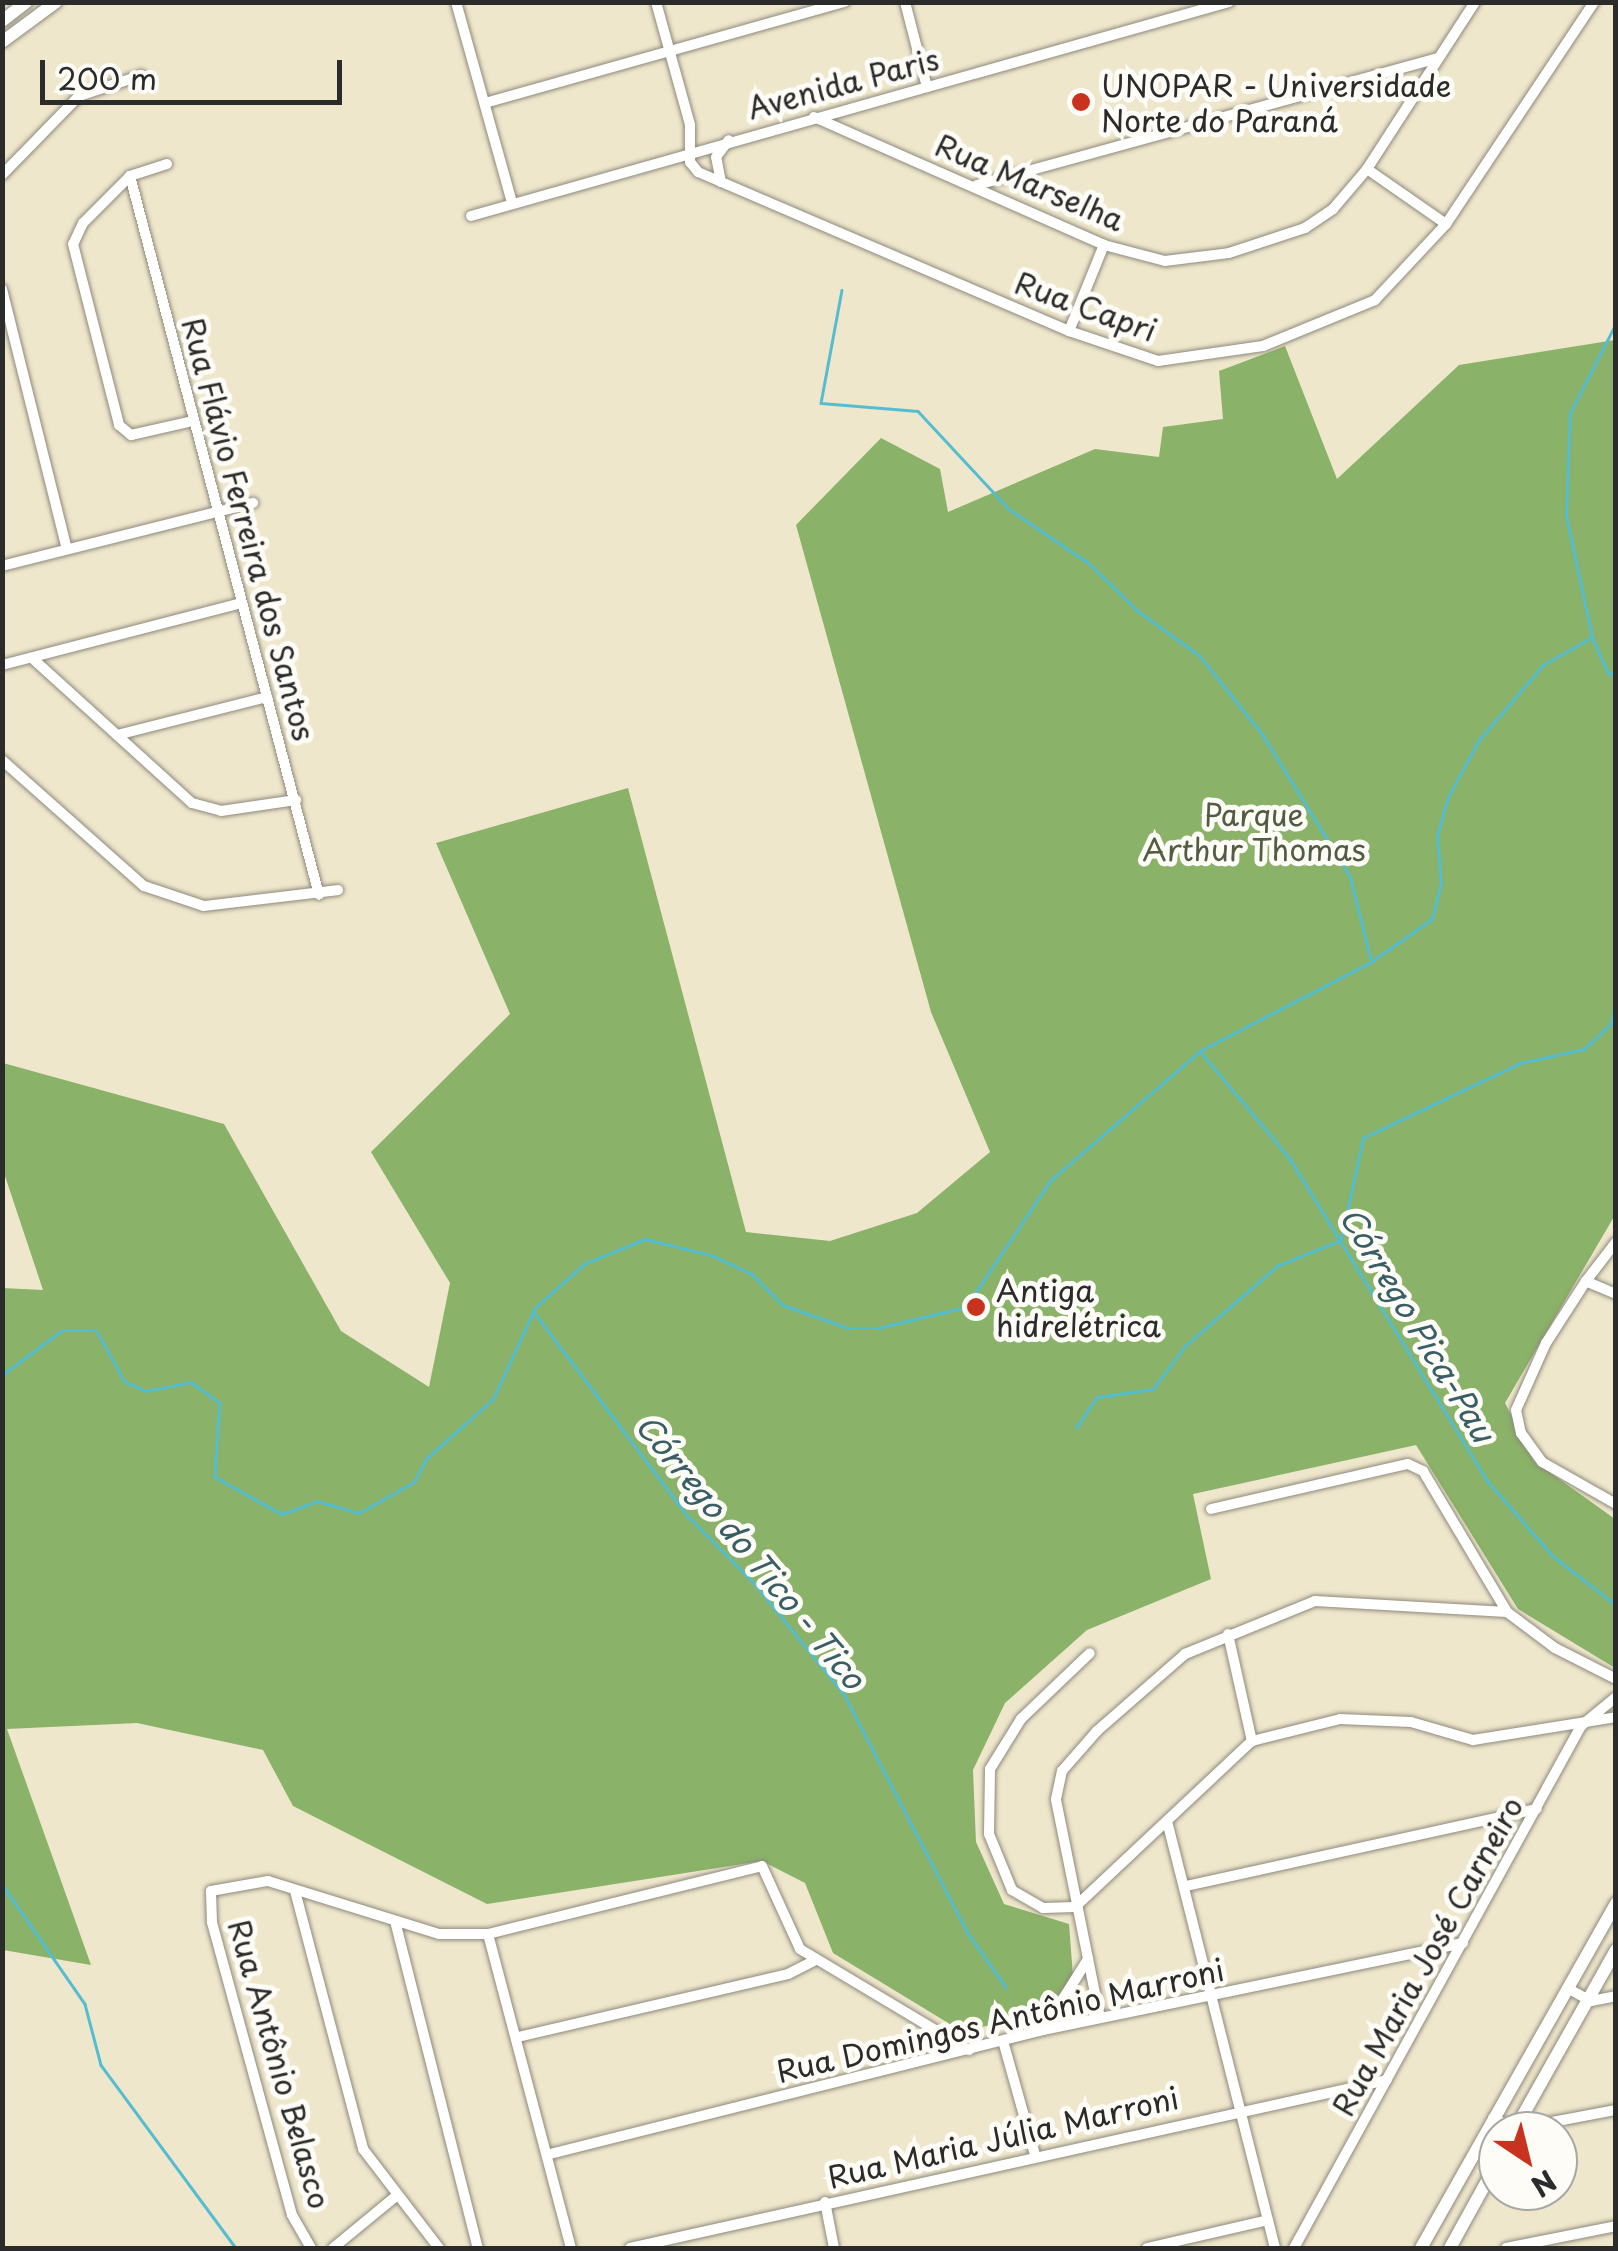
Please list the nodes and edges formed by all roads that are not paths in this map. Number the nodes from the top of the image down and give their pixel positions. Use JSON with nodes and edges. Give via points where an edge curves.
{"nodes":[{"id":1,"x":56,"y":2,"type":"edge"},
{"id":2,"x":656,"y":2,"type":"edge"},
{"id":3,"x":845,"y":2,"type":"edge"},
{"id":4,"x":905,"y":2,"type":"edge"},
{"id":5,"x":1229,"y":2,"type":"edge"},
{"id":6,"x":1476,"y":2,"type":"edge"},
{"id":7,"x":1594,"y":2,"type":"edge"},
{"id":8,"x":459,"y":3,"type":"edge"},
{"id":9,"x":21,"y":7,"type":"edge"},
{"id":10,"x":2,"y":21,"type":"edge"},
{"id":11,"x":26,"y":24,"type":"junction"},
{"id":12,"x":2,"y":42,"type":"edge"},
{"id":13,"x":671,"y":51,"type":"junction"},
{"id":14,"x":1436,"y":59,"type":"junction"},
{"id":15,"x":142,"y":75,"type":"dead end"},
{"id":16,"x":927,"y":87,"type":"junction"},
{"id":17,"x":485,"y":103,"type":"junction"},
{"id":18,"x":814,"y":117,"type":"junction"},
{"id":19,"x":730,"y":138,"type":"junction"},
{"id":20,"x":692,"y":149,"type":"junction"},
{"id":21,"x":166,"y":164,"type":"dead end"},
{"id":22,"x":1367,"y":168,"type":"junction"},
{"id":23,"x":2,"y":175,"type":"edge"},
{"id":24,"x":130,"y":176,"type":"junction"},
{"id":25,"x":722,"y":183,"type":"junction"},
{"id":26,"x":976,"y":186,"type":"junction"},
{"id":27,"x":512,"y":203,"type":"junction"},
{"id":28,"x":471,"y":216,"type":"dead end"},
{"id":29,"x":1446,"y":224,"type":"junction"},
{"id":30,"x":1104,"y":245,"type":"junction"},
{"id":31,"x":2,"y":289,"type":"edge"},
{"id":32,"x":1068,"y":331,"type":"junction"},
{"id":33,"x":193,"y":421,"type":"junction"},
{"id":34,"x":254,"y":503,"type":"dead end"},
{"id":35,"x":216,"y":512,"type":"junction"},
{"id":36,"x":67,"y":550,"type":"junction"},
{"id":37,"x":2,"y":566,"type":"edge"},
{"id":38,"x":242,"y":603,"type":"junction"},
{"id":39,"x":32,"y":658,"type":"junction"},
{"id":40,"x":2,"y":665,"type":"edge"},
{"id":41,"x":267,"y":697,"type":"junction"},
{"id":42,"x":117,"y":735,"type":"junction"},
{"id":43,"x":2,"y":760,"type":"edge"},
{"id":44,"x":296,"y":800,"type":"junction"},
{"id":45,"x":338,"y":890,"type":"dead end"},
{"id":46,"x":319,"y":894,"type":"junction"},
{"id":47,"x":1616,"y":1242,"type":"edge"},
{"id":48,"x":1586,"y":1281,"type":"junction"},
{"id":49,"x":1616,"y":1294,"type":"edge"},
{"id":50,"x":1616,"y":1504,"type":"edge"},
{"id":51,"x":1211,"y":1509,"type":"dead end"},
{"id":52,"x":1507,"y":1612,"type":"junction"},
{"id":53,"x":1228,"y":1634,"type":"junction"},
{"id":54,"x":1090,"y":1653,"type":"dead end"},
{"id":55,"x":1616,"y":1679,"type":"edge"},
{"id":56,"x":1616,"y":1697,"type":"edge"},
{"id":57,"x":1616,"y":1718,"type":"edge"},
{"id":58,"x":1581,"y":1726,"type":"junction"},
{"id":59,"x":1252,"y":1741,"type":"junction"},
{"id":60,"x":1537,"y":1809,"type":"junction"},
{"id":61,"x":1167,"y":1822,"type":"junction"},
{"id":62,"x":1186,"y":1886,"type":"junction"},
{"id":63,"x":295,"y":1891,"type":"junction"},
{"id":64,"x":1616,"y":1903,"type":"edge"},
{"id":65,"x":1075,"y":1908,"type":"junction"},
{"id":66,"x":395,"y":1921,"type":"junction"},
{"id":67,"x":488,"y":1934,"type":"junction"},
{"id":68,"x":1463,"y":1943,"type":"junction"},
{"id":69,"x":1616,"y":1950,"type":"edge"},
{"id":70,"x":1088,"y":1958,"type":"junction"},
{"id":71,"x":816,"y":1960,"type":"junction"},
{"id":72,"x":1569,"y":1988,"type":"junction"},
{"id":73,"x":1213,"y":1996,"type":"junction"},
{"id":74,"x":1616,"y":1996,"type":"edge"},
{"id":75,"x":1591,"y":2001,"type":"junction"},
{"id":76,"x":1100,"y":2018,"type":"junction"},
{"id":77,"x":1044,"y":2030,"type":"junction"},
{"id":78,"x":518,"y":2037,"type":"junction"},
{"id":79,"x":1003,"y":2041,"type":"junction"},
{"id":80,"x":969,"y":2050,"type":"junction"},
{"id":81,"x":1387,"y":2080,"type":"junction"},
{"id":82,"x":1240,"y":2109,"type":"junction"},
{"id":83,"x":1616,"y":2110,"type":"edge"},
{"id":84,"x":1497,"y":2111,"type":"edge"},
{"id":85,"x":1526,"y":2111,"type":"edge"},
{"id":86,"x":1578,"y":2118,"type":"edge"},
{"id":87,"x":1478,"y":2145,"type":"edge"},
{"id":88,"x":550,"y":2154,"type":"junction"},
{"id":89,"x":1035,"y":2155,"type":"junction"},
{"id":90,"x":396,"y":2197,"type":"junction"},
{"id":91,"x":1478,"y":2201,"type":"edge"},
{"id":92,"x":825,"y":2202,"type":"junction"},
{"id":93,"x":1268,"y":2220,"type":"junction"},
{"id":94,"x":1616,"y":2226,"type":"edge"},
{"id":95,"x":1455,"y":2247,"type":"edge"},
{"id":96,"x":311,"y":2248,"type":"edge"},
{"id":97,"x":333,"y":2248,"type":"edge"},
{"id":98,"x":439,"y":2248,"type":"edge"},
{"id":99,"x":478,"y":2248,"type":"edge"},
{"id":100,"x":571,"y":2248,"type":"edge"},
{"id":101,"x":630,"y":2248,"type":"edge"},
{"id":102,"x":834,"y":2248,"type":"edge"},
{"id":103,"x":1147,"y":2248,"type":"edge"},
{"id":104,"x":1275,"y":2248,"type":"edge"},
{"id":105,"x":1294,"y":2248,"type":"edge"},
{"id":106,"x":1421,"y":2248,"type":"edge"},
{"id":107,"x":1506,"y":2248,"type":"edge"}],
"edges":[{"from":1,"to":11,"type":"main road"},
{"from":2,"to":13,"type":"street","name":"Rua Capri"},
{"from":3,"to":13,"type":"street"},
{"from":4,"to":16,"type":"street"},
{"from":5,"to":16,"type":"street","name":"Avenida Paris"},
{"from":6,"to":14,"type":"street","name":"Rua Marselha"},
{"from":7,"to":29,"type":"street","name":"Rua Capri"},
{"from":8,"to":17,"type":"street"},
{"from":9,"to":10,"type":"main road"},
{"from":9,"to":11,"type":"main road"},
{"from":11,"to":12,"type":"main road"},
{"from":13,"to":17,"type":"street"},
{"from":13,"to":20,"type":"street","name":"Rua Capri"},
{"from":14,"to":22,"type":"street","name":"Rua Marselha"},
{"from":14,"to":26,"type":"street"},
{"from":15,"to":23,"type":"street","via":[[79,96]]},
{"from":16,"to":18,"type":"street","name":"Avenida Paris"},
{"from":17,"to":27,"type":"street"},
{"from":18,"to":19,"type":"street","name":"Avenida Paris"},
{"from":18,"to":26,"type":"street","name":"Rua Marselha"},
{"from":19,"to":20,"type":"street","name":"Avenida Paris"},
{"from":19,"to":25,"type":"street","via":[[716,157]]},
{"from":20,"to":25,"type":"street","name":"Rua Capri","via":[[692,167]]},
{"from":20,"to":27,"type":"street","name":"Avenida Paris"},
{"from":21,"to":24,"type":"street"},
{"from":22,"to":29,"type":"street"},
{"from":22,"to":30,"type":"street","name":"Rua Marselha","via":[[1333,208],[1304,228],[1229,253],[1165,261]]},
{"from":24,"to":33,"type":"street","name":"Rua Flávio Ferreira dos Santos"},
{"from":24,"to":33,"type":"street","via":[[83,223],[73,244],[118,425],[131,435]]},
{"from":25,"to":32,"type":"street","name":"Rua Capri"},
{"from":26,"to":30,"type":"street","name":"Rua Marselha"},
{"from":27,"to":28,"type":"street","name":"Avenida Paris"},
{"from":29,"to":32,"type":"street","name":"Rua Capri","via":[[1375,300],[1263,346],[1158,360]]},
{"from":30,"to":32,"type":"street"},
{"from":31,"to":36,"type":"street"},
{"from":33,"to":35,"type":"street","name":"Rua Flávio Ferreira dos Santos"},
{"from":34,"to":35,"type":"street"},
{"from":35,"to":36,"type":"street"},
{"from":35,"to":38,"type":"street","name":"Rua Flávio Ferreira dos Santos"},
{"from":36,"to":37,"type":"street"},
{"from":38,"to":39,"type":"street"},
{"from":38,"to":41,"type":"street","name":"Rua Flávio Ferreira dos Santos"},
{"from":39,"to":40,"type":"street"},
{"from":39,"to":42,"type":"street"},
{"from":41,"to":42,"type":"street"},
{"from":41,"to":44,"type":"street","name":"Rua Flávio Ferreira dos Santos"},
{"from":42,"to":44,"type":"street","via":[[192,803],[221,811]]},
{"from":43,"to":46,"type":"street","via":[[144,886],[204,906]]},
{"from":44,"to":46,"type":"street","name":"Rua Flávio Ferreira dos Santos"},
{"from":45,"to":46,"type":"street"},
{"from":47,"to":48,"type":"street"},
{"from":48,"to":49,"type":"street"},
{"from":48,"to":50,"type":"street","via":[[1546,1343],[1518,1400],[1516,1423],[1542,1462]]},
{"from":51,"to":52,"type":"street","via":[[1408,1464],[1423,1471]]},
{"from":52,"to":53,"type":"street","via":[[1316,1601]]},
{"from":52,"to":55,"type":"street","via":[[1554,1648]]},
{"from":53,"to":59,"type":"street"},
{"from":53,"to":65,"type":"street","via":[[1150,1679],[1062,1770],[1056,1799]]},
{"from":54,"to":65,"type":"street","via":[[1021,1719],[990,1769],[988,1834],[1012,1890],[1044,1908]]},
{"from":56,"to":58,"type":"street","name":"Rua Maria José Carneiro"},
{"from":57,"to":58,"type":"street"},
{"from":58,"to":59,"type":"street","via":[[1473,1740],[1376,1717]]},
{"from":58,"to":60,"type":"street","name":"Rua Maria José Carneiro"},
{"from":59,"to":61,"type":"street"},
{"from":60,"to":62,"type":"street"},
{"from":60,"to":68,"type":"street","name":"Rua Maria José Carneiro"},
{"from":61,"to":62,"type":"street"},
{"from":61,"to":65,"type":"street"},
{"from":62,"to":73,"type":"street"},
{"from":63,"to":66,"type":"street"},
{"from":63,"to":90,"type":"street","via":[[363,2149]]},
{"from":63,"to":96,"type":"street","name":"Rua Antônio Belasco","via":[[268,1881],[211,1891],[212,1922],[292,2215]]},
{"from":64,"to":72,"type":"main road"},
{"from":65,"to":70,"type":"street"},
{"from":66,"to":67,"type":"street","via":[[439,1934]]},
{"from":66,"to":99,"type":"street"},
{"from":67,"to":71,"type":"street","via":[[762,1866],[773,1878],[796,1944]]},
{"from":67,"to":78,"type":"street"},
{"from":68,"to":73,"type":"street","name":"Rua Domingos Antônio Marroni"},
{"from":68,"to":81,"type":"street","name":"Rua Maria José Carneiro"},
{"from":69,"to":75,"type":"main road"},
{"from":70,"to":76,"type":"street"},
{"from":70,"to":77,"type":"street"},
{"from":71,"to":78,"type":"street","via":[[788,1974]]},
{"from":71,"to":80,"type":"street"},
{"from":72,"to":75,"type":"street"},
{"from":72,"to":84,"type":"main road"},
{"from":73,"to":76,"type":"street","name":"Rua Domingos Antônio Marroni"},
{"from":73,"to":82,"type":"street"},
{"from":74,"to":75,"type":"street"},
{"from":75,"to":85,"type":"main road"},
{"from":76,"to":77,"type":"street","name":"Rua Domingos Antônio Marroni"},
{"from":77,"to":79,"type":"street","name":"Rua Domingos Antônio Marroni"},
{"from":78,"to":88,"type":"street"},
{"from":79,"to":80,"type":"street","name":"Rua Domingos Antônio Marroni"},
{"from":79,"to":89,"type":"street"},
{"from":80,"to":88,"type":"street","name":"Rua Domingos Antônio Marroni"},
{"from":81,"to":82,"type":"street","name":"Rua Maria Júlia Marroni"},
{"from":81,"to":105,"type":"street","name":"Rua Maria José Carneiro"},
{"from":82,"to":89,"type":"street","name":"Rua Maria Júlia Marroni"},
{"from":82,"to":93,"type":"street"},
{"from":83,"to":86,"type":"street"},
{"from":87,"to":106,"type":"main road"},
{"from":88,"to":100,"type":"street"},
{"from":89,"to":92,"type":"street","name":"Rua Maria Júlia Marroni"},
{"from":90,"to":97,"type":"street"},
{"from":90,"to":98,"type":"street"},
{"from":91,"to":95,"type":"main road"},
{"from":92,"to":101,"type":"street","name":"Rua Maria Júlia Marroni"},
{"from":92,"to":102,"type":"street"},
{"from":93,"to":103,"type":"street"},
{"from":93,"to":104,"type":"street"},
{"from":94,"to":107,"type":"street"}]}
